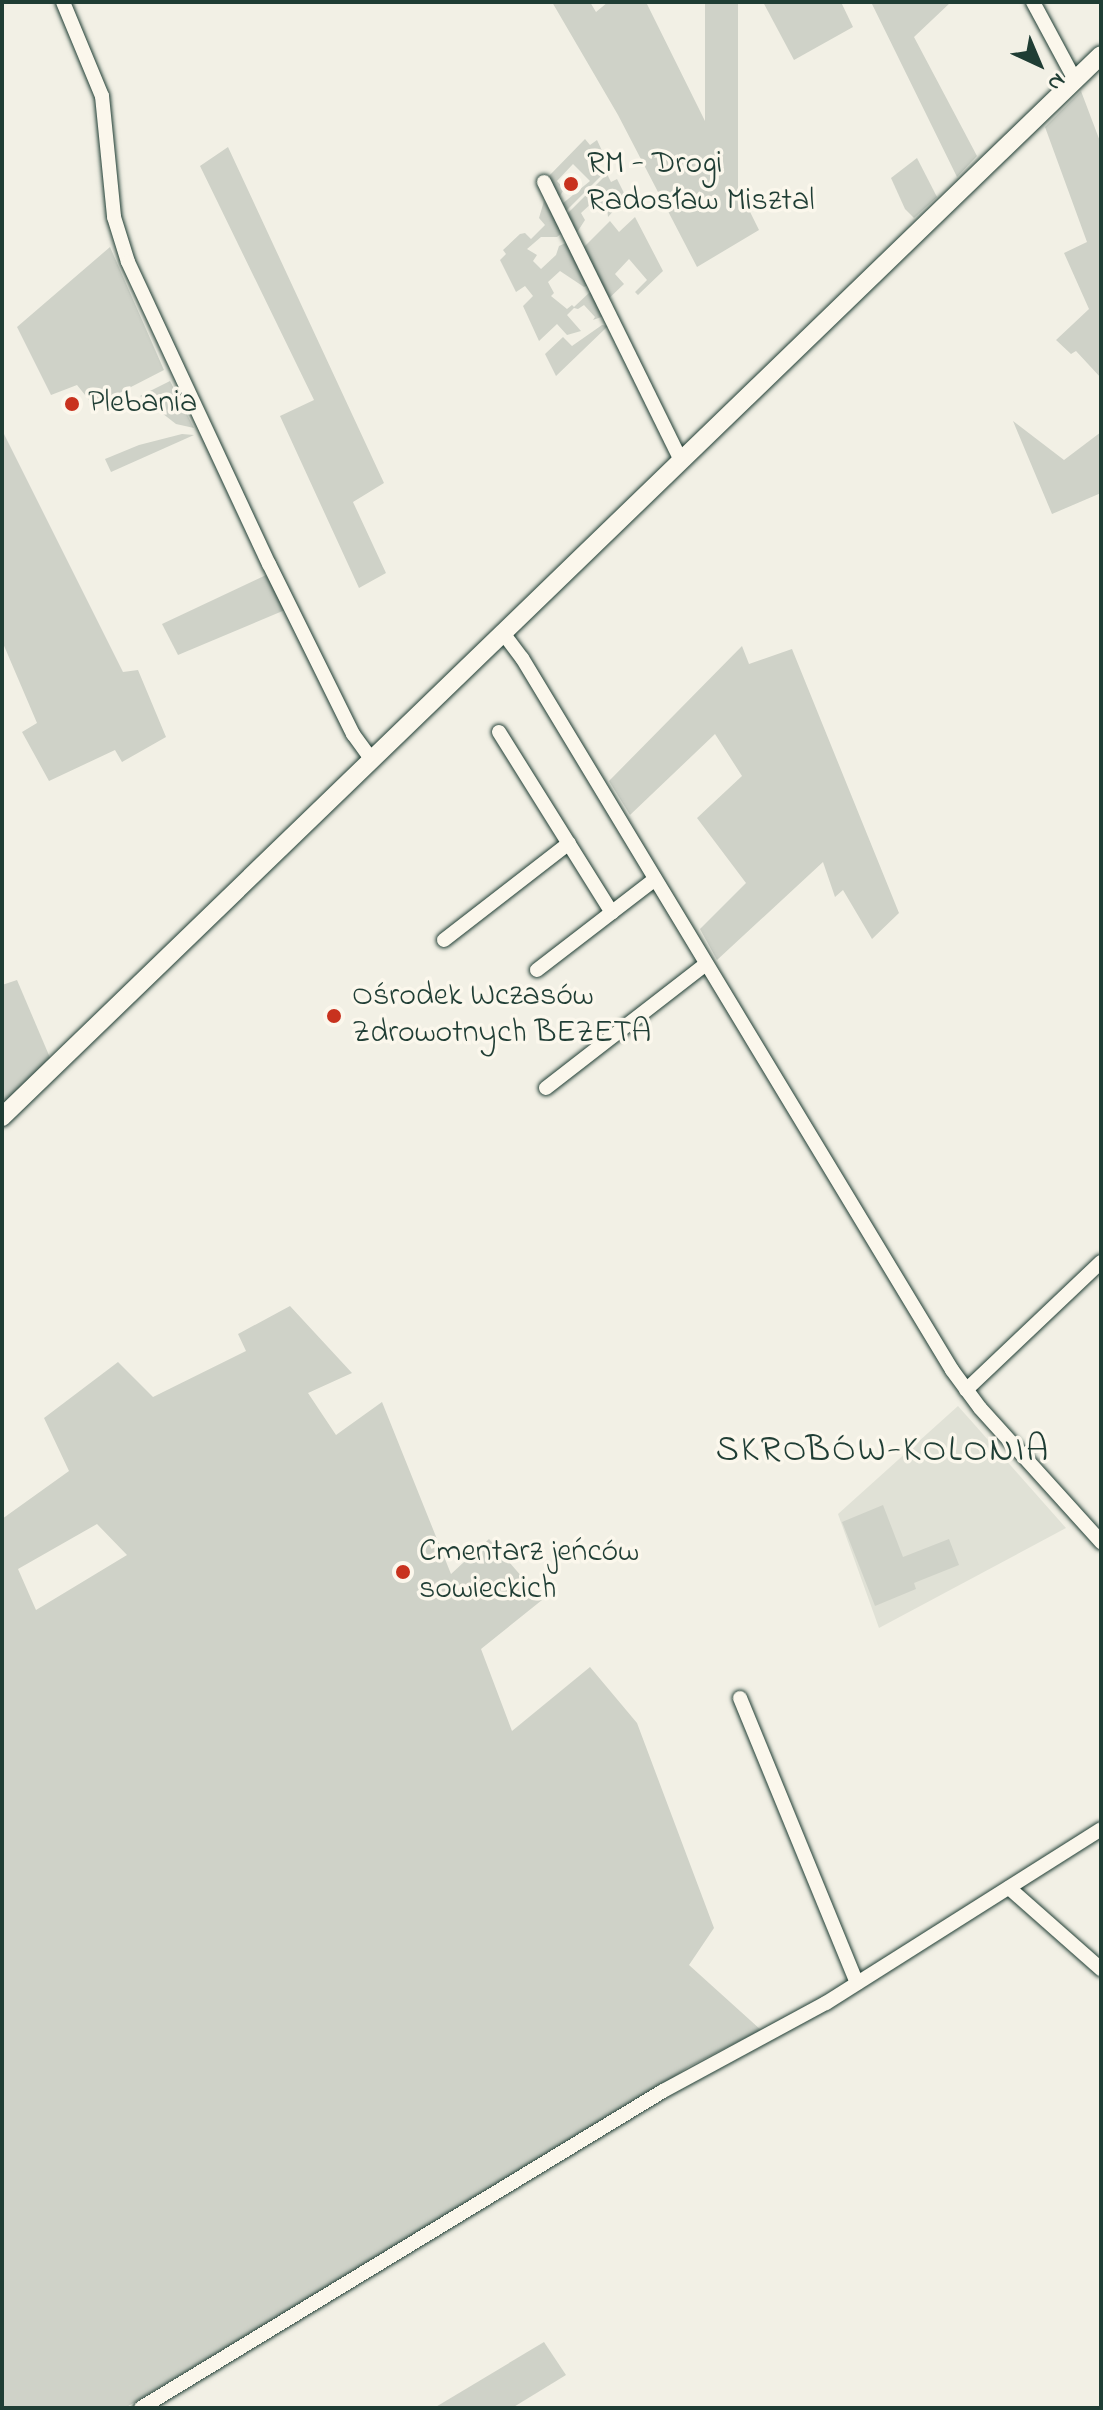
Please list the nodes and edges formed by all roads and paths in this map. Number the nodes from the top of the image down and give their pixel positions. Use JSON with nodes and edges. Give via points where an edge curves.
{"nodes":[{"id":1,"x":63,"y":2,"type":"edge"},
{"id":2,"x":1033,"y":2,"type":"edge"},
{"id":3,"x":1101,"y":55,"type":"edge"},
{"id":4,"x":1075,"y":80,"type":"junction"},
{"id":5,"x":544,"y":182,"type":"dead end"},
{"id":6,"x":681,"y":461,"type":"junction"},
{"id":7,"x":503,"y":633,"type":"junction"},
{"id":8,"x":499,"y":732,"type":"dead end"},
{"id":9,"x":372,"y":760,"type":"junction"},
{"id":10,"x":569,"y":843,"type":"junction"},
{"id":11,"x":655,"y":879,"type":"junction"},
{"id":12,"x":612,"y":913,"type":"junction"},
{"id":13,"x":444,"y":940,"type":"dead end"},
{"id":14,"x":706,"y":964,"type":"junction"},
{"id":15,"x":537,"y":970,"type":"dead end"},
{"id":16,"x":546,"y":1088,"type":"dead end"},
{"id":17,"x":2,"y":1117,"type":"edge"},
{"id":18,"x":1101,"y":1262,"type":"edge"},
{"id":19,"x":966,"y":1390,"type":"junction"},
{"id":20,"x":1101,"y":1542,"type":"edge"},
{"id":21,"x":740,"y":1698,"type":"dead end"},
{"id":22,"x":1101,"y":1829,"type":"edge"},
{"id":23,"x":1009,"y":1888,"type":"junction"},
{"id":24,"x":1101,"y":1969,"type":"edge"},
{"id":25,"x":857,"y":1983,"type":"junction"},
{"id":26,"x":141,"y":2408,"type":"edge"}],
"edges":[{"from":1,"to":9,"type":"street","via":[[102,96],[114,217],[128,262],[269,564],[353,734]]},
{"from":2,"to":4,"type":"street"},
{"from":3,"to":4,"type":"main road"},
{"from":4,"to":6,"type":"main road"},
{"from":5,"to":6,"type":"street"},
{"from":6,"to":7,"type":"main road"},
{"from":7,"to":9,"type":"main road"},
{"from":7,"to":11,"type":"street"},
{"from":8,"to":10,"type":"street"},
{"from":9,"to":17,"type":"main road"},
{"from":10,"to":12,"type":"street"},
{"from":10,"to":13,"type":"street"},
{"from":11,"to":12,"type":"street"},
{"from":11,"to":14,"type":"street"},
{"from":12,"to":15,"type":"street"},
{"from":14,"to":16,"type":"street"},
{"from":14,"to":19,"type":"street"},
{"from":18,"to":19,"type":"street"},
{"from":19,"to":20,"type":"street"},
{"from":21,"to":25,"type":"street"},
{"from":22,"to":23,"type":"street"},
{"from":23,"to":24,"type":"street"},
{"from":23,"to":25,"type":"street"},
{"from":25,"to":26,"type":"street","via":[[663,2091]]}]}
